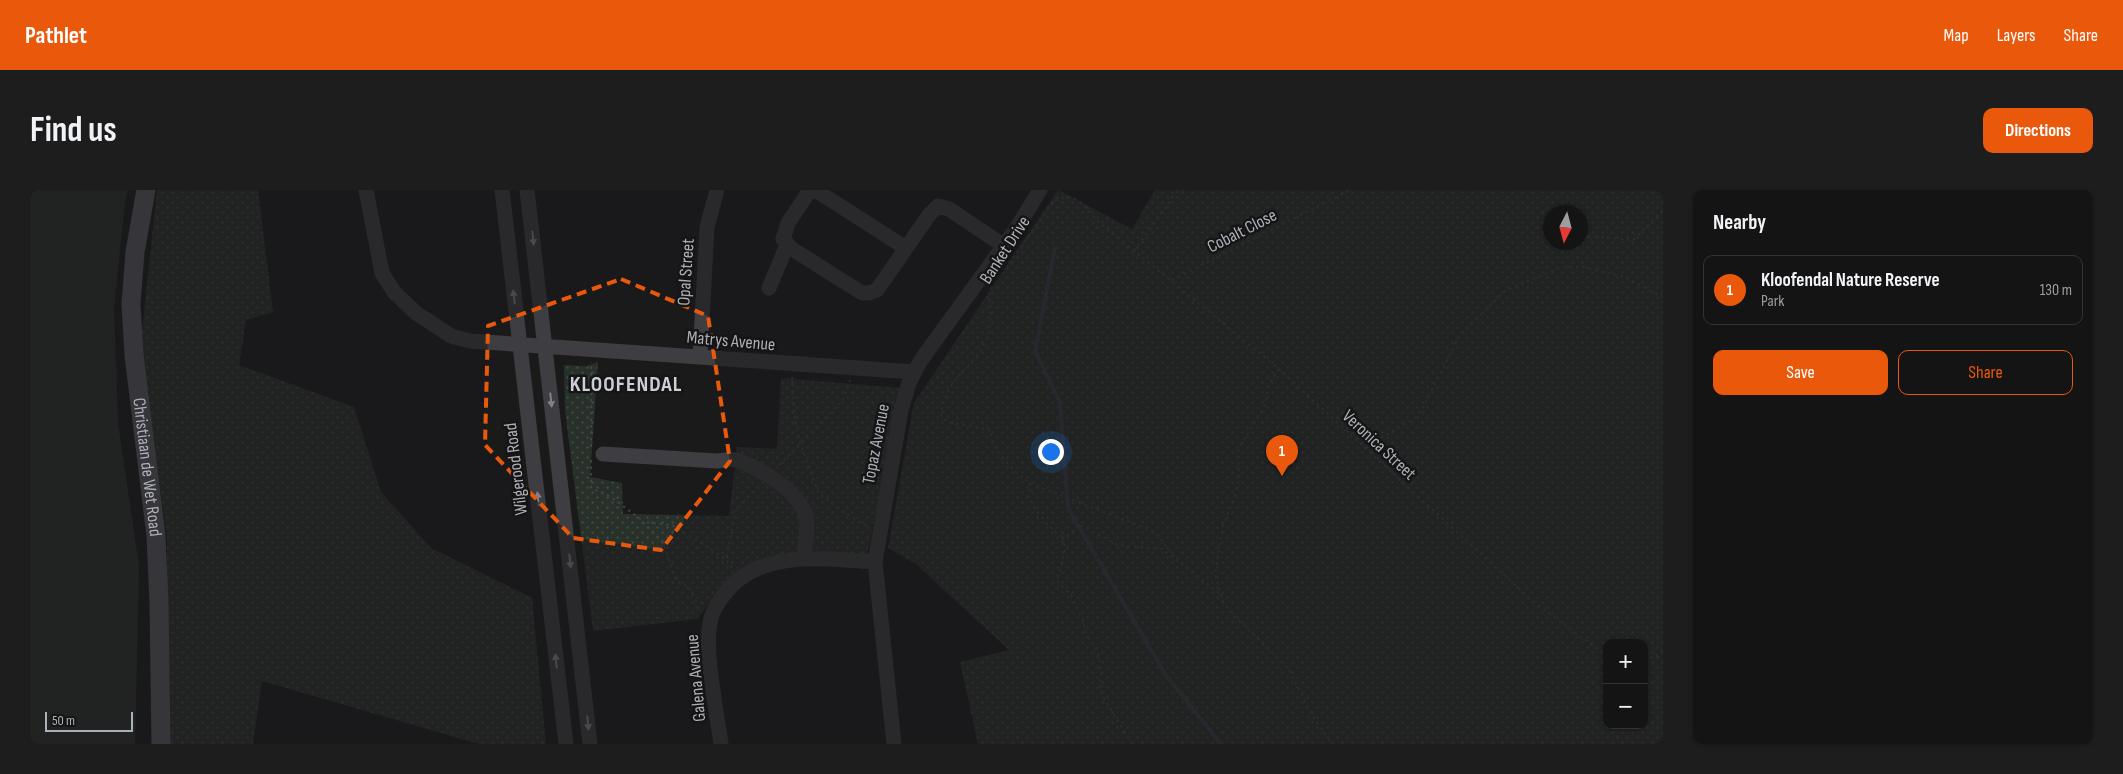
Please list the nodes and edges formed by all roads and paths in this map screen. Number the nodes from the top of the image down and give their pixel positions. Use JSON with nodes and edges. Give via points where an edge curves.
{"nodes":[{"id":1,"x":146,"y":190,"type":"edge"},
{"id":2,"x":366,"y":190,"type":"edge"},
{"id":3,"x":502,"y":190,"type":"edge"},
{"id":4,"x":527,"y":190,"type":"edge"},
{"id":5,"x":717,"y":190,"type":"edge"},
{"id":6,"x":810,"y":190,"type":"edge"},
{"id":7,"x":815,"y":190,"type":"edge"},
{"id":8,"x":1040,"y":190,"type":"edge"},
{"id":9,"x":1178,"y":190,"type":"edge"},
{"id":10,"x":1350,"y":190,"type":"edge"},
{"id":11,"x":1663,"y":210,"type":"edge"},
{"id":12,"x":1588,"y":236,"type":"dead end"},
{"id":13,"x":786,"y":245,"type":"junction"},
{"id":14,"x":1004,"y":246,"type":"junction"},
{"id":15,"x":906,"y":248,"type":"junction"},
{"id":16,"x":1134,"y":251,"type":"junction"},
{"id":17,"x":1007,"y":266,"type":"dead end"},
{"id":18,"x":1172,"y":280,"type":"junction"},
{"id":19,"x":994,"y":284,"type":"dead end"},
{"id":20,"x":769,"y":288,"type":"dead end"},
{"id":21,"x":1663,"y":297,"type":"edge"},
{"id":22,"x":520,"y":345,"type":"junction"},
{"id":23,"x":545,"y":348,"type":"junction"},
{"id":24,"x":700,"y":357,"type":"junction"},
{"id":25,"x":791,"y":365,"type":"junction"},
{"id":26,"x":1278,"y":369,"type":"junction"},
{"id":27,"x":914,"y":372,"type":"junction"},
{"id":28,"x":1363,"y":448,"type":"junction"},
{"id":29,"x":603,"y":454,"type":"dead end"},
{"id":30,"x":1029,"y":483,"type":"junction"},
{"id":31,"x":880,"y":526,"type":"junction"},
{"id":32,"x":1063,"y":537,"type":"junction"},
{"id":33,"x":726,"y":558,"type":"dead end"},
{"id":34,"x":1175,"y":558,"type":"junction"},
{"id":35,"x":804,"y":559,"type":"junction"},
{"id":36,"x":875,"y":562,"type":"junction"},
{"id":37,"x":1220,"y":593,"type":"junction"},
{"id":38,"x":715,"y":607,"type":"junction"},
{"id":39,"x":1663,"y":650,"type":"edge"},
{"id":40,"x":1603,"y":653,"type":"edge"},
{"id":41,"x":1656,"y":656,"type":"junction"},
{"id":42,"x":1648,"y":658,"type":"edge"},
{"id":43,"x":1663,"y":660,"type":"edge"},
{"id":44,"x":161,"y":744,"type":"edge"},
{"id":45,"x":566,"y":744,"type":"edge"},
{"id":46,"x":590,"y":744,"type":"edge"},
{"id":47,"x":721,"y":744,"type":"edge"},
{"id":48,"x":894,"y":744,"type":"edge"},
{"id":49,"x":1132,"y":744,"type":"edge"},
{"id":50,"x":1332,"y":744,"type":"edge"}],
"edges":[{"from":1,"to":44,"type":"main road","name":"Christiaan de Wet Road","via":[[135,252],[131,304],[156,536]]},
{"from":2,"to":22,"type":"street","name":"Matrys Avenue","via":[[382,273],[404,303],[451,336],[470,341]]},
{"from":22,"to":3,"type":"street","name":"Wilgerood Road","one_way":true},
{"from":4,"to":23,"type":"street","one_way":true},
{"from":5,"to":24,"type":"street","name":"Opal Street","via":[[708,227]]},
{"from":6,"to":13,"type":"street","via":[[788,223],[783,239]]},
{"from":7,"to":15,"type":"street"},
{"from":8,"to":14,"type":"street","name":"Topaz Avenue"},
{"from":9,"to":16,"type":"path"},
{"from":10,"to":18,"type":"path","name":"Cobalt Close"},
{"from":11,"to":12,"type":"path","via":[[1633,240]]},
{"from":13,"to":15,"type":"street","via":[[862,293],[877,290]]},
{"from":13,"to":20,"type":"street"},
{"from":14,"to":15,"type":"street","via":[[942,206],[933,209]]},
{"from":14,"to":27,"type":"street","name":"Topaz Avenue"},
{"from":16,"to":17,"type":"path","name":"Banket Drive","via":[[1095,218],[1080,200],[1062,196],[1046,210]]},
{"from":16,"to":18,"type":"path","name":"Veronica Street"},
{"from":18,"to":26,"type":"path","name":"Veronica Street"},
{"from":19,"to":30,"type":"path","name":"Banket Drive","via":[[989,291],[992,304],[987,339],[948,389],[941,417],[948,422],[991,430],[998,451]]},
{"from":21,"to":28,"type":"path","via":[[1625,278],[1583,267],[1562,267],[1505,291],[1460,335],[1423,407],[1414,418]]},
{"from":22,"to":23,"type":"street","name":"Matrys Avenue"},
{"from":45,"to":22,"type":"street","name":"Wilgerood Road","one_way":true},
{"from":23,"to":24,"type":"street","name":"Matrys Avenue"},
{"from":23,"to":46,"type":"street","one_way":true},
{"from":24,"to":25,"type":"street","name":"Matrys Avenue"},
{"from":25,"to":27,"type":"street","name":"Matrys Avenue"},
{"from":25,"to":31,"type":"path","via":[[800,443],[819,494],[862,524]]},
{"from":26,"to":28,"type":"path","name":"Veronica Street"},
{"from":26,"to":37,"type":"path","via":[[1269,384],[1265,405],[1238,450],[1239,479],[1217,551],[1215,574]]},
{"from":27,"to":31,"type":"street","name":"Topaz Avenue","via":[[901,410]]},
{"from":28,"to":40,"type":"path","name":"Veronica Street","via":[[1530,599]]},
{"from":29,"to":35,"type":"street","via":[[717,461],[735,459],[768,476],[787,489],[805,514]]},
{"from":30,"to":32,"type":"path","via":[[1028,495],[1033,508],[1055,533]]},
{"from":30,"to":34,"type":"path","name":"Banket Drive","via":[[1155,532]]},
{"from":31,"to":36,"type":"street","name":"Topaz Avenue"},
{"from":32,"to":34,"type":"path","via":[[1072,533],[1078,524],[1118,545],[1162,549]]},
{"from":32,"to":49,"type":"path","via":[[1065,550],[1057,580],[1072,595],[1086,632],[1098,652],[1100,692]]},
{"from":33,"to":38,"type":"path","via":[[672,525],[643,522],[663,542],[676,581],[688,586],[696,601]]},
{"from":34,"to":37,"type":"path"},
{"from":35,"to":36,"type":"street","name":"Galena Avenue"},
{"from":35,"to":38,"type":"street","name":"Galena Avenue","via":[[756,567],[738,578]]},
{"from":36,"to":48,"type":"street","name":"Topaz Avenue"},
{"from":37,"to":50,"type":"path","via":[[1232,614],[1289,669],[1310,712]]},
{"from":38,"to":47,"type":"street","name":"Galena Avenue","via":[[710,623],[710,644]]},
{"from":39,"to":41,"type":"path"},
{"from":41,"to":42,"type":"path"},
{"from":41,"to":43,"type":"path"}]}
